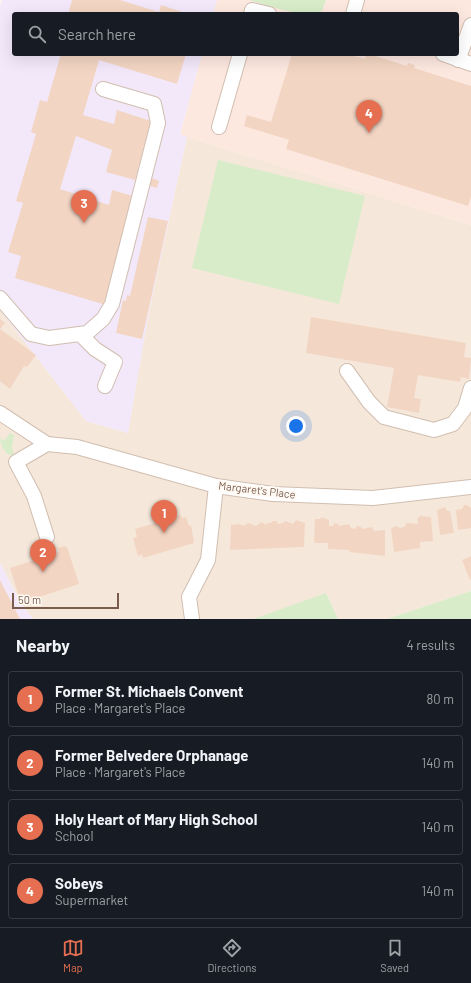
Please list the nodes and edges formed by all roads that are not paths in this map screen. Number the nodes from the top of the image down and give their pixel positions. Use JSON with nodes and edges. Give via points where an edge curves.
{"nodes":[{"id":1,"x":357,"y":0,"type":"edge"},
{"id":2,"x":252,"y":12,"type":"edge"},
{"id":3,"x":260,"y":12,"type":"edge"},
{"id":4,"x":354,"y":12,"type":"edge"},
{"id":5,"x":471,"y":25,"type":"edge"},
{"id":6,"x":239,"y":56,"type":"edge"},
{"id":7,"x":448,"y":56,"type":"edge"},
{"id":8,"x":465,"y":62,"type":"edge"},
{"id":9,"x":103,"y":89,"type":"dead end"},
{"id":10,"x":219,"y":127,"type":"dead end"},
{"id":11,"x":0,"y":298,"type":"edge"},
{"id":12,"x":80,"y":334,"type":"junction"},
{"id":13,"x":347,"y":371,"type":"dead end"},
{"id":14,"x":105,"y":386,"type":"dead end"},
{"id":15,"x":471,"y":388,"type":"edge"},
{"id":16,"x":0,"y":413,"type":"edge"},
{"id":17,"x":47,"y":444,"type":"junction"},
{"id":18,"x":216,"y":486,"type":"junction"},
{"id":19,"x":471,"y":487,"type":"edge"},
{"id":20,"x":46,"y":537,"type":"dead end"},
{"id":21,"x":192,"y":619,"type":"edge"}],
"edges":[{"from":1,"to":4,"type":"street"},
{"from":2,"to":3,"type":"street"},
{"from":5,"to":8,"type":"street"},
{"from":6,"to":10,"type":"street"},
{"from":7,"to":8,"type":"street"},
{"from":9,"to":12,"type":"street","via":[[154,104],[158,123],[112,304],[103,319],[87,333]]},
{"from":11,"to":12,"type":"street","via":[[31,334],[49,338]]},
{"from":12,"to":14,"type":"street","via":[[95,349],[115,362]]},
{"from":13,"to":15,"type":"street","via":[[384,417],[434,430],[454,424],[465,408]]},
{"from":16,"to":17,"type":"street"},
{"from":17,"to":18,"type":"street","name":"Margaret's Place","via":[[77,447]]},
{"from":17,"to":20,"type":"street","via":[[16,462],[34,496]]},
{"from":18,"to":19,"type":"street","name":"Margaret's Place","via":[[273,494],[374,498]]},
{"from":18,"to":21,"type":"street","via":[[208,560],[189,597]]}]}
